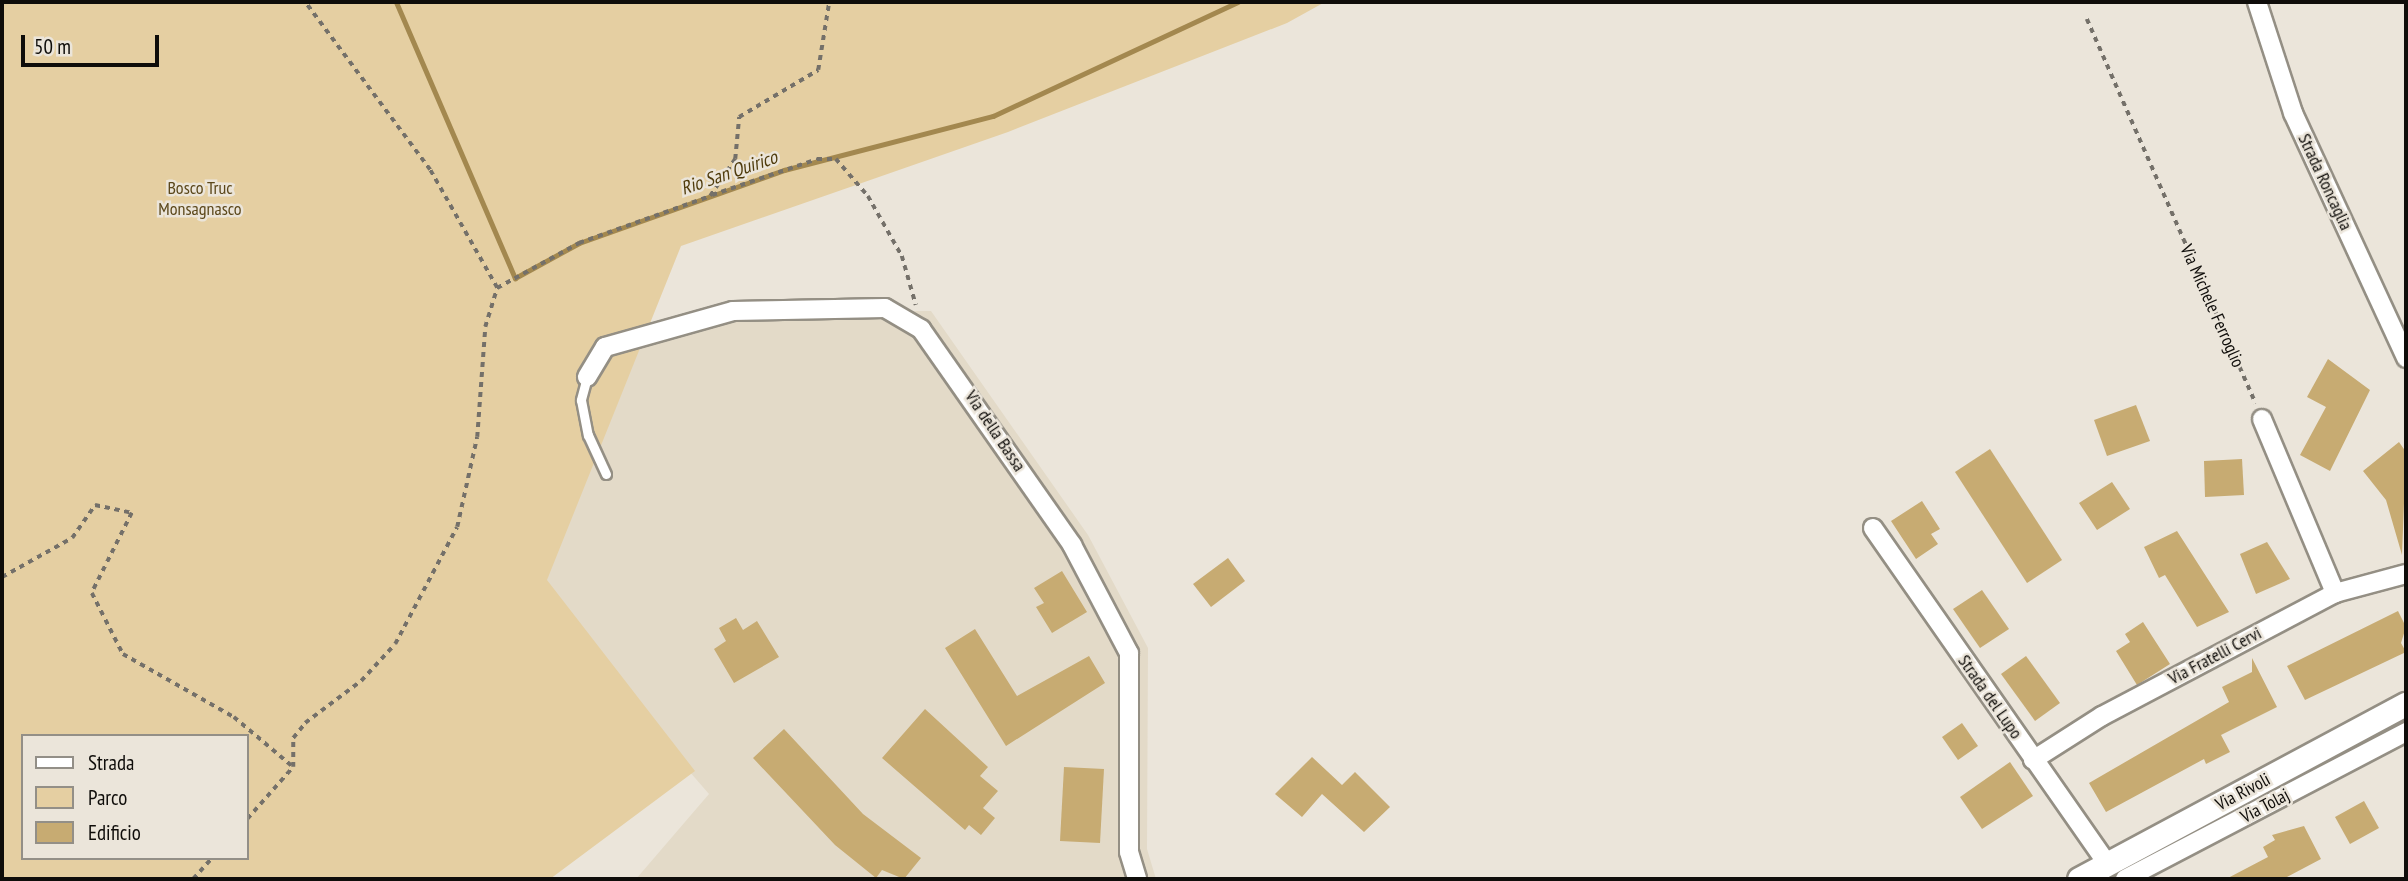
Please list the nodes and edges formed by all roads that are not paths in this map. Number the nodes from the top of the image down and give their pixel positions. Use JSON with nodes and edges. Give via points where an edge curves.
{"nodes":[{"id":1,"x":2257,"y":2,"type":"edge"},
{"id":2,"x":2406,"y":358,"type":"edge"},
{"id":3,"x":587,"y":377,"type":"joint"},
{"id":4,"x":2262,"y":419,"type":"road end"},
{"id":5,"x":606,"y":474,"type":"dead end"},
{"id":6,"x":1873,"y":528,"type":"dead end"},
{"id":7,"x":2406,"y":574,"type":"edge"},
{"id":8,"x":2335,"y":593,"type":"junction"},
{"id":9,"x":2406,"y":704,"type":"edge"},
{"id":10,"x":2406,"y":732,"type":"edge"},
{"id":11,"x":2034,"y":760,"type":"junction"},
{"id":12,"x":2116,"y":872,"type":"edge"},
{"id":13,"x":1137,"y":879,"type":"edge"},
{"id":14,"x":2079,"y":879,"type":"edge"}],
"edges":[{"from":1,"to":2,"type":"street","name":"Strada Roncaglia","via":[[2293,113]]},
{"from":3,"to":5,"type":"lane","via":[[581,400],[588,435]]},
{"from":3,"to":13,"type":"street","name":"Via della Bassa","via":[[604,347],[733,311],[886,308],[922,329],[1072,545],[1129,653],[1129,852]]},
{"from":4,"to":8,"type":"street"},
{"from":6,"to":11,"type":"street","name":"Strada del Lupo"},
{"from":7,"to":8,"type":"street","name":"Via Fratelli Cervi"},
{"from":8,"to":11,"type":"street","name":"Via Fratelli Cervi","via":[[2102,716]]},
{"from":9,"to":12,"type":"street","name":"Via Rivoli"},
{"from":10,"to":12,"type":"street","name":"Via Tolaj"},
{"from":11,"to":12,"type":"street","name":"Strada del Lupo"},
{"from":12,"to":14,"type":"street","name":"Via Rivoli"}]}
